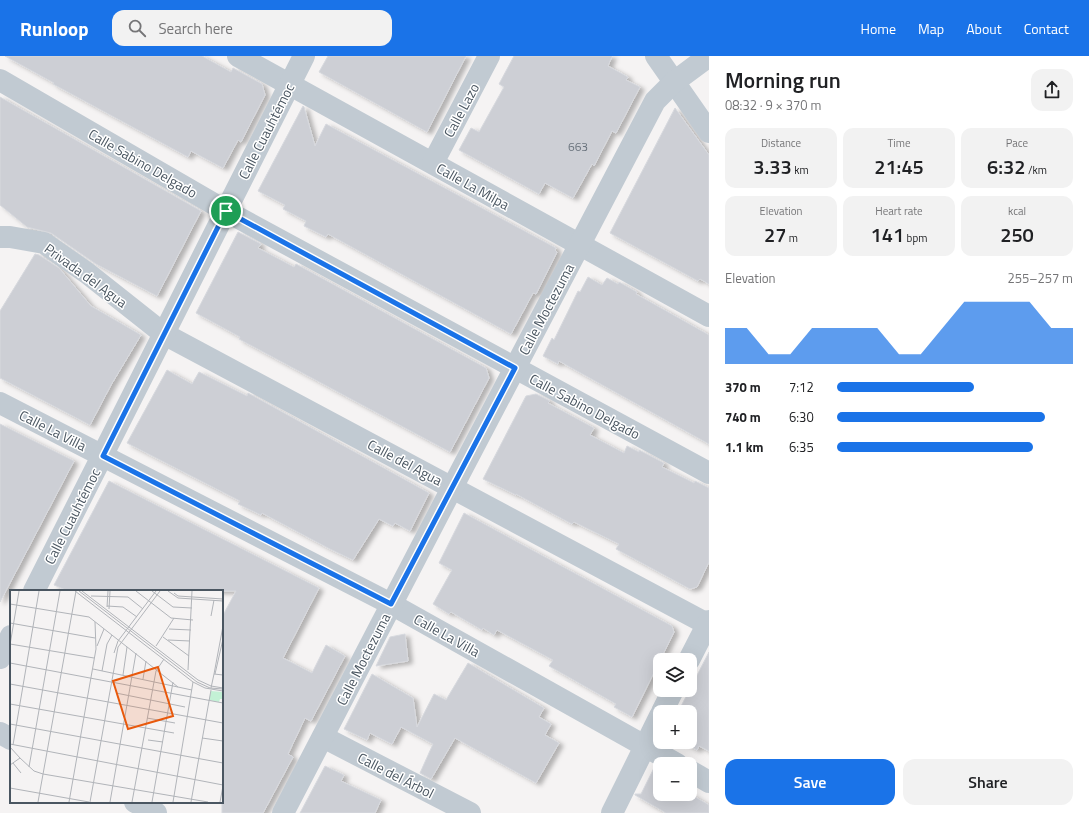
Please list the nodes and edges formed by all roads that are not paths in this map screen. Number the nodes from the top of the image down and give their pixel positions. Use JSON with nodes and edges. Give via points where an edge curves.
{"nodes":[{"id":1,"x":238,"y":56,"type":"edge"},
{"id":2,"x":304,"y":56,"type":"edge"},
{"id":3,"x":489,"y":56,"type":"edge"},
{"id":4,"x":656,"y":56,"type":"edge"},
{"id":5,"x":709,"y":56,"type":"edge"},
{"id":6,"x":0,"y":80,"type":"edge"},
{"id":7,"x":674,"y":82,"type":"junction"},
{"id":8,"x":290,"y":85,"type":"junction"},
{"id":9,"x":709,"y":132,"type":"edge"},
{"id":10,"x":433,"y":163,"type":"junction"},
{"id":11,"x":226,"y":211,"type":"junction"},
{"id":12,"x":0,"y":237,"type":"edge"},
{"id":13,"x":580,"y":244,"type":"junction"},
{"id":14,"x":709,"y":316,"type":"edge"},
{"id":15,"x":164,"y":334,"type":"junction"},
{"id":16,"x":515,"y":368,"type":"junction"},
{"id":17,"x":0,"y":403,"type":"edge"},
{"id":18,"x":103,"y":456,"type":"junction"},
{"id":19,"x":709,"y":473,"type":"edge"},
{"id":20,"x":452,"y":488,"type":"junction"},
{"id":21,"x":35,"y":590,"type":"edge"},
{"id":22,"x":391,"y":604,"type":"junction"},
{"id":23,"x":709,"y":624,"type":"edge"},
{"id":24,"x":10,"y":638,"type":"edge"},
{"id":25,"x":693,"y":653,"type":"edge"},
{"id":26,"x":0,"y":658,"type":"edge"},
{"id":27,"x":653,"y":729,"type":"edge"},
{"id":28,"x":0,"y":733,"type":"edge"},
{"id":29,"x":322,"y":737,"type":"junction"},
{"id":30,"x":10,"y":738,"type":"edge"},
{"id":31,"x":644,"y":746,"type":"junction"},
{"id":32,"x":664,"y":757,"type":"edge"},
{"id":33,"x":697,"y":775,"type":"edge"},
{"id":34,"x":709,"y":782,"type":"edge"},
{"id":35,"x":137,"y":803,"type":"edge"},
{"id":36,"x":156,"y":813,"type":"edge"},
{"id":37,"x":283,"y":813,"type":"edge"},
{"id":38,"x":470,"y":813,"type":"edge"},
{"id":39,"x":612,"y":813,"type":"edge"}],
"edges":[{"from":1,"to":8,"type":"street","name":"Calle La Milpa"},
{"from":2,"to":8,"type":"street","name":"Calle Cuauhtémoc"},
{"from":3,"to":10,"type":"street","name":"Calle Lazo"},
{"from":4,"to":7,"type":"street"},
{"from":5,"to":7,"type":"street","name":"Calle Moctezuma"},
{"from":6,"to":11,"type":"street","name":"Calle Sabino Delgado"},
{"from":7,"to":9,"type":"street"},
{"from":7,"to":13,"type":"street","name":"Calle Moctezuma","via":[[655,101]]},
{"from":8,"to":10,"type":"street","name":"Calle La Milpa"},
{"from":8,"to":11,"type":"street","name":"Calle Cuauhtémoc"},
{"from":10,"to":13,"type":"street","name":"Calle La Milpa"},
{"from":11,"to":15,"type":"street","name":"Calle Cuauhtémoc"},
{"from":11,"to":16,"type":"street","name":"Calle Sabino Delgado"},
{"from":12,"to":15,"type":"street","name":"Privada del Agua","via":[[44,244],[88,273]]},
{"from":13,"to":14,"type":"street","name":"Calle La Milpa"},
{"from":13,"to":16,"type":"street","name":"Calle Moctezuma"},
{"from":15,"to":18,"type":"street","name":"Calle Cuauhtémoc"},
{"from":15,"to":20,"type":"street","name":"Calle del Agua"},
{"from":16,"to":19,"type":"street","name":"Calle Sabino Delgado"},
{"from":16,"to":20,"type":"street","name":"Calle Moctezuma"},
{"from":17,"to":18,"type":"street","name":"Calle La Villa"},
{"from":18,"to":21,"type":"street","name":"Calle Cuauhtémoc"},
{"from":18,"to":22,"type":"street","name":"Calle La Villa"},
{"from":20,"to":22,"type":"street","name":"Calle Moctezuma"},
{"from":20,"to":23,"type":"street","name":"Calle del Agua"},
{"from":22,"to":29,"type":"street","name":"Calle Moctezuma"},
{"from":22,"to":31,"type":"street","name":"Calle La Villa"},
{"from":23,"to":25,"type":"street"},
{"from":24,"to":26,"type":"street"},
{"from":27,"to":31,"type":"street"},
{"from":28,"to":30,"type":"street"},
{"from":29,"to":37,"type":"street","name":"Calle Moctezuma"},
{"from":29,"to":38,"type":"street","name":"Calle del Árbol"},
{"from":31,"to":32,"type":"street","name":"Calle La Villa"},
{"from":31,"to":39,"type":"street"},
{"from":33,"to":34,"type":"street"},
{"from":35,"to":36,"type":"street"}]}
